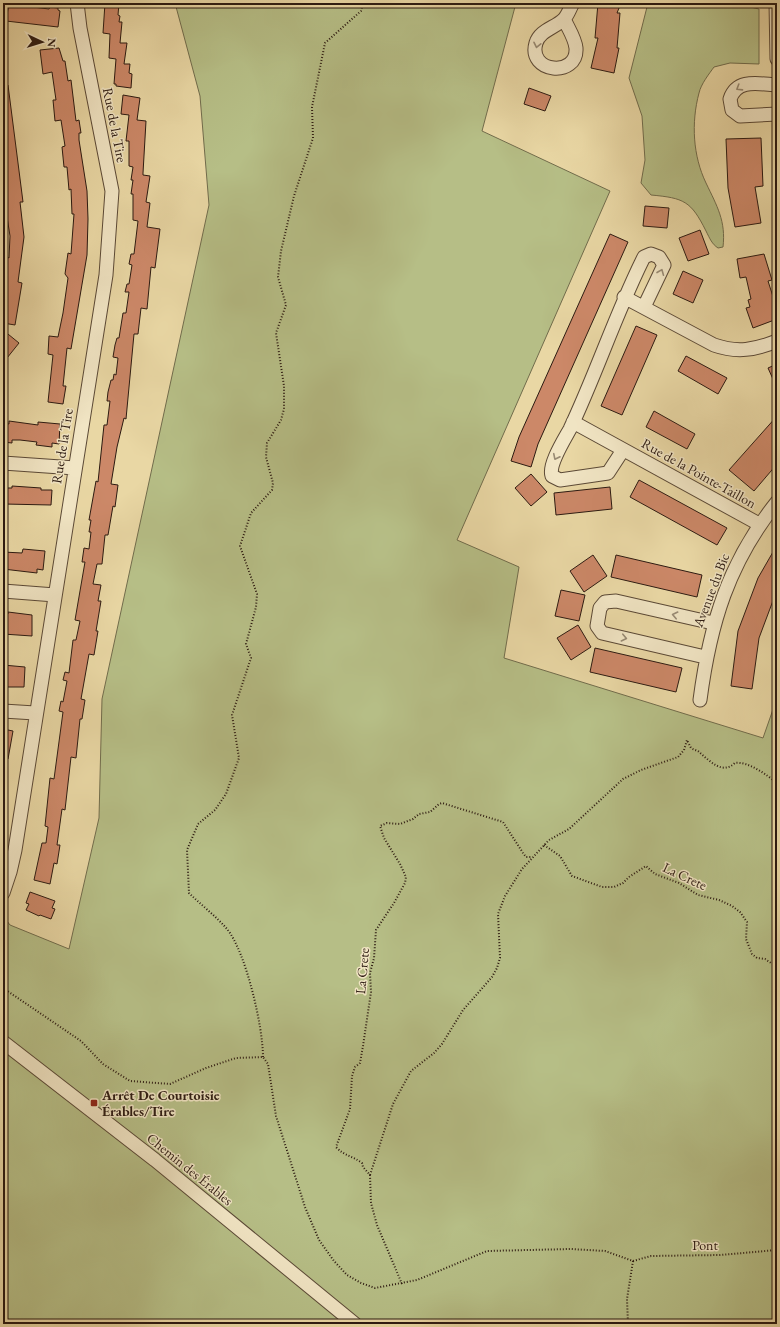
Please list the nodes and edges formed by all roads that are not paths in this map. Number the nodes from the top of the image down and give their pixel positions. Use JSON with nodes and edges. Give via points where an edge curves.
{"nodes":[{"id":1,"x":77,"y":3,"type":"edge"},
{"id":2,"x":573,"y":3,"type":"edge"},
{"id":3,"x":776,"y":3,"type":"edge"},
{"id":4,"x":564,"y":19,"type":"dead end"},
{"id":5,"x":777,"y":59,"type":"edge"},
{"id":6,"x":777,"y":85,"type":"edge"},
{"id":7,"x":777,"y":114,"type":"edge"},
{"id":8,"x":624,"y":297,"type":"junction"},
{"id":9,"x":644,"y":307,"type":"junction"},
{"id":10,"x":777,"y":341,"type":"edge"},
{"id":11,"x":573,"y":422,"type":"junction"},
{"id":12,"x":623,"y":450,"type":"junction"},
{"id":13,"x":3,"y":463,"type":"edge"},
{"id":14,"x":75,"y":468,"type":"junction"},
{"id":15,"x":777,"y":502,"type":"edge"},
{"id":16,"x":759,"y":524,"type":"junction"},
{"id":17,"x":3,"y":591,"type":"edge"},
{"id":18,"x":55,"y":595,"type":"junction"},
{"id":19,"x":713,"y":623,"type":"junction"},
{"id":20,"x":705,"y":657,"type":"junction"},
{"id":21,"x":700,"y":700,"type":"dead end"},
{"id":22,"x":3,"y":711,"type":"edge"},
{"id":23,"x":35,"y":713,"type":"junction"},
{"id":24,"x":3,"y":893,"type":"edge"},
{"id":25,"x":3,"y":1042,"type":"edge"},
{"id":26,"x":355,"y":1324,"type":"edge"}],
"edges":[{"from":1,"to":14,"type":"street","name":"Rue de la Tire","via":[[112,191],[106,275]]},
{"from":2,"to":4,"type":"street"},
{"from":3,"to":5,"type":"street"},
{"from":6,"to":7,"type":"street","one_way":true,"via":[[743,84],[735,90],[730,100],[732,110],[740,116]]},
{"from":8,"to":9,"type":"street"},
{"from":9,"to":8,"type":"street","name":"Rue de la Pointe-Taillon","one_way":true,"via":[[663,269],[664,265],[659,257],[651,254],[644,257]]},
{"from":8,"to":11,"type":"street","name":"Rue de la Pointe-Taillon"},
{"from":9,"to":10,"type":"street","via":[[726,349],[758,349]]},
{"from":11,"to":12,"type":"street","name":"Rue de la Pointe-Taillon"},
{"from":11,"to":12,"type":"street","name":"Rue de la Pointe-Taillon","one_way":true,"via":[[552,465],[551,473],[556,479],[608,473]]},
{"from":12,"to":16,"type":"street","name":"Rue de la Pointe-Taillon"},
{"from":13,"to":14,"type":"street"},
{"from":14,"to":18,"type":"street","name":"Rue de la Tire"},
{"from":15,"to":16,"type":"street","name":"Avenue du Bic"},
{"from":16,"to":19,"type":"street","name":"Avenue du Bic","via":[[735,566]]},
{"from":17,"to":18,"type":"street"},
{"from":18,"to":23,"type":"street","name":"Rue de la Tire"},
{"from":19,"to":20,"type":"street","name":"Avenue du Bic"},
{"from":19,"to":20,"type":"street","one_way":true,"via":[[616,601],[605,602],[600,608],[597,626],[602,633]]},
{"from":20,"to":21,"type":"street","name":"Avenue du Bic"},
{"from":22,"to":23,"type":"street"},
{"from":23,"to":24,"type":"street","name":"Rue de la Tire","via":[[13,860]]},
{"from":25,"to":26,"type":"street","name":"Chemin des Érables","via":[[155,1160]]}]}
